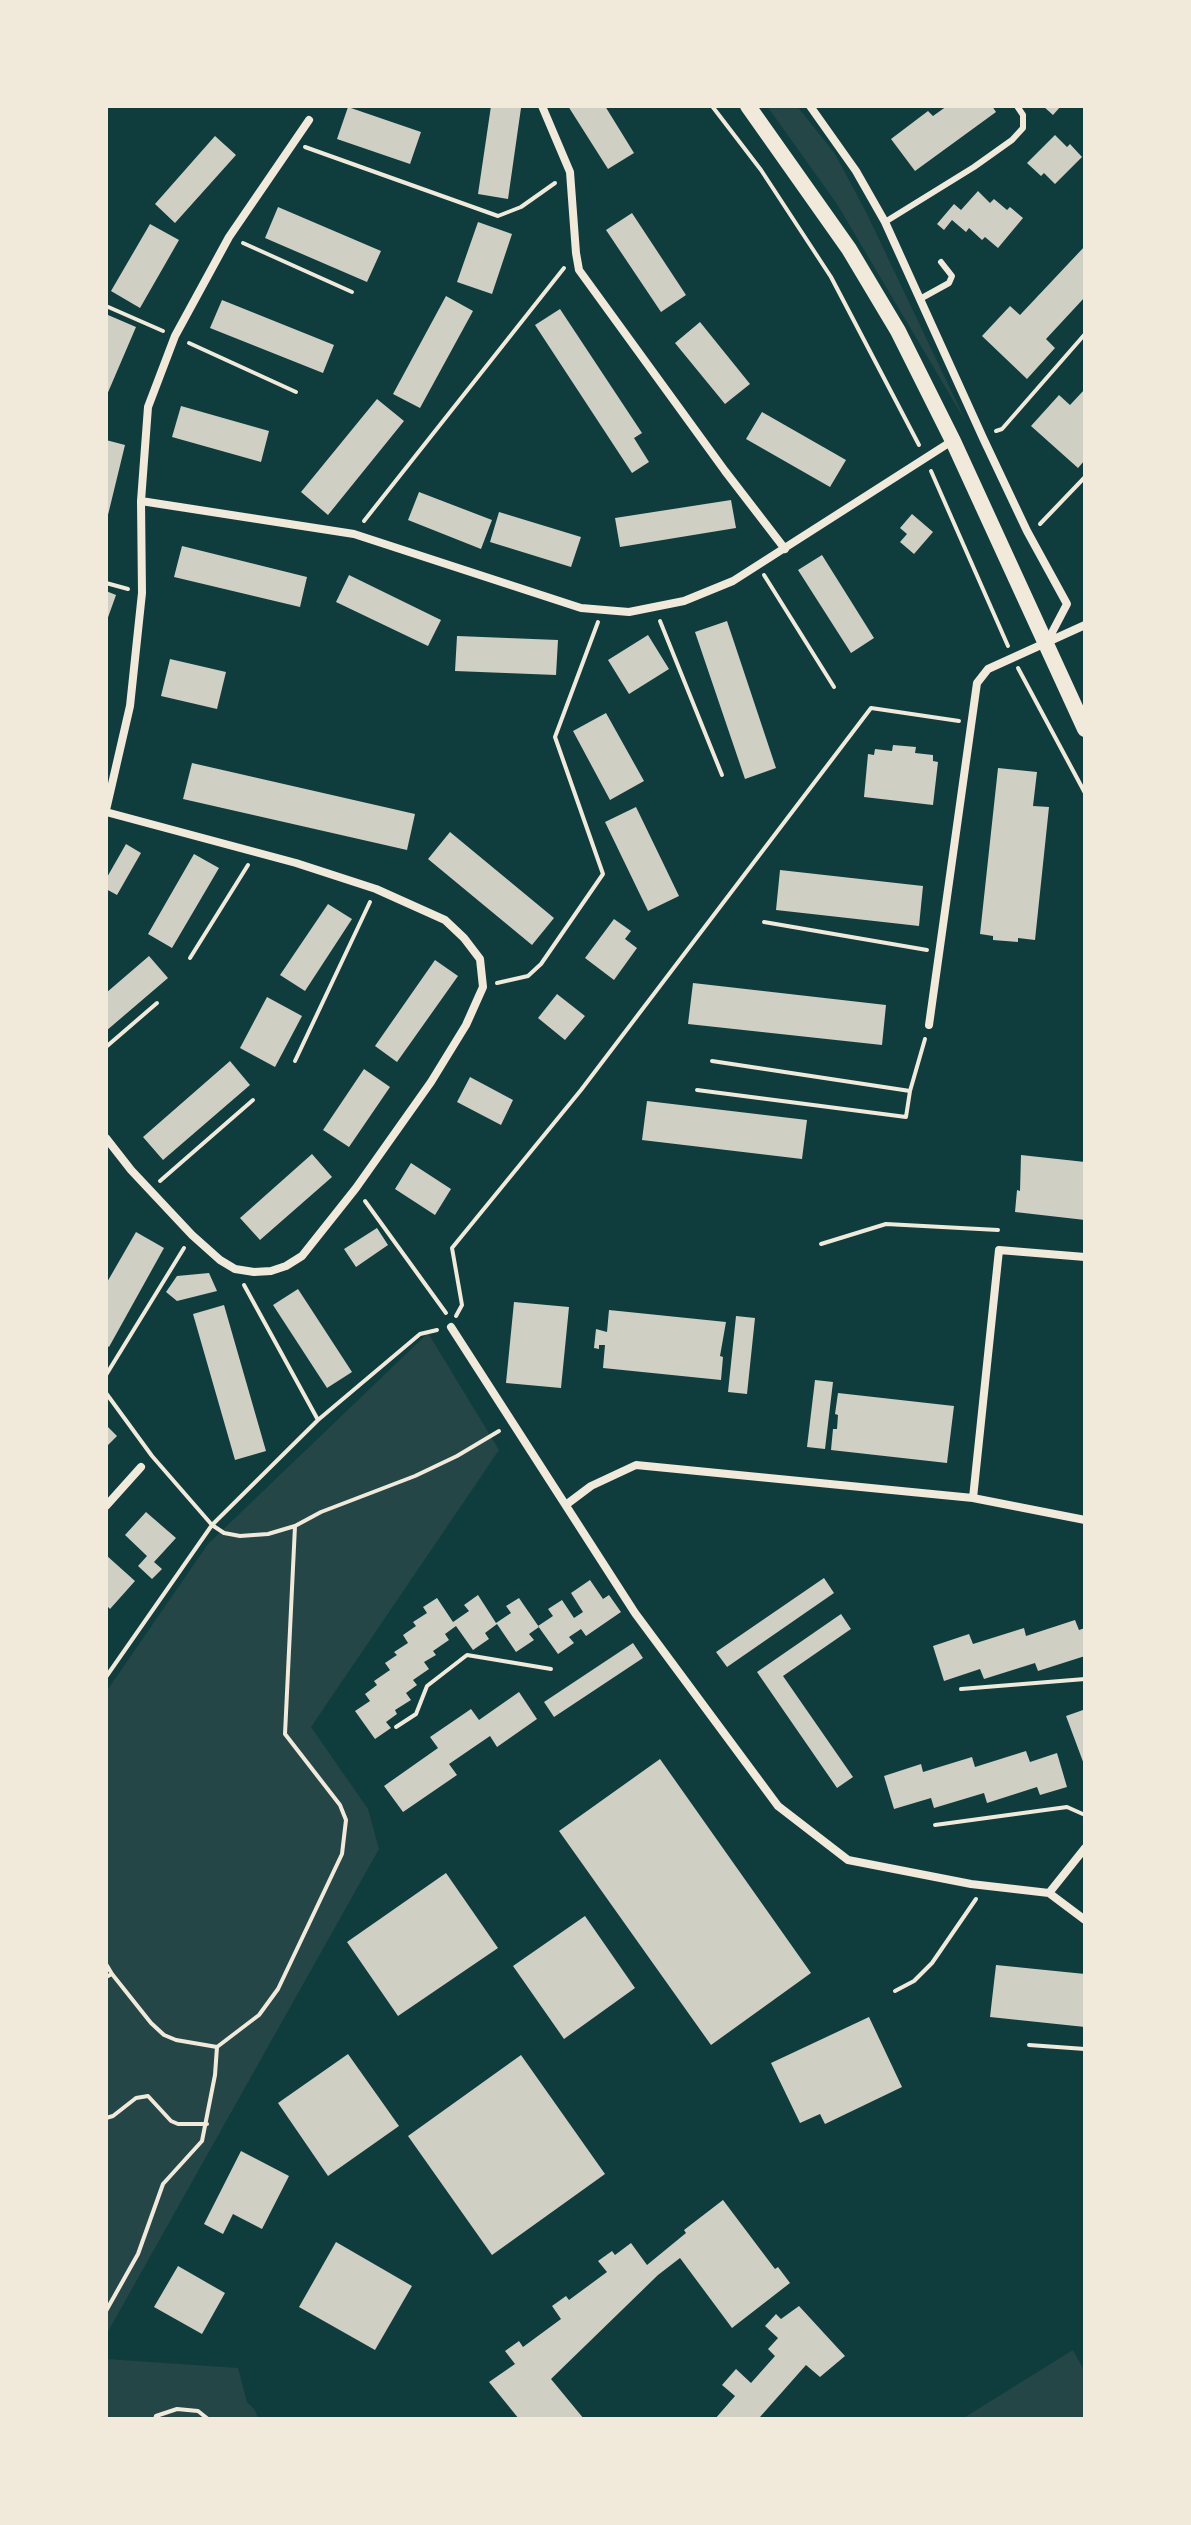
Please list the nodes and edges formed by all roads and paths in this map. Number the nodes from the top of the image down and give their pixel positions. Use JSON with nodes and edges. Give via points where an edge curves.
{"nodes":[{"id":1,"x":542,"y":106,"type":"edge"},
{"id":2,"x":712,"y":106,"type":"edge"},
{"id":3,"x":748,"y":106,"type":"edge"},
{"id":4,"x":810,"y":106,"type":"edge"},
{"id":5,"x":1017,"y":106,"type":"edge"},
{"id":6,"x":309,"y":120,"type":"dead end"},
{"id":7,"x":293,"y":143,"type":"junction"},
{"id":8,"x":570,"y":172,"type":"junction"},
{"id":9,"x":885,"y":222,"type":"junction"},
{"id":10,"x":229,"y":237,"type":"junction"},
{"id":11,"x":576,"y":253,"type":"junction"},
{"id":12,"x":941,"y":262,"type":"dead end"},
{"id":13,"x":352,"y":292,"type":"dead end"},
{"id":14,"x":920,"y":299,"type":"junction"},
{"id":15,"x":106,"y":306,"type":"edge"},
{"id":16,"x":1085,"y":334,"type":"edge"},
{"id":17,"x":175,"y":336,"type":"junction"},
{"id":18,"x":296,"y":392,"type":"dead end"},
{"id":19,"x":983,"y":438,"type":"junction"},
{"id":20,"x":953,"y":441,"type":"junction"},
{"id":21,"x":925,"y":458,"type":"junction"},
{"id":22,"x":1085,"y":477,"type":"edge"},
{"id":23,"x":141,"y":501,"type":"junction"},
{"id":24,"x":1027,"y":531,"type":"junction"},
{"id":25,"x":354,"y":534,"type":"junction"},
{"id":26,"x":785,"y":549,"type":"junction"},
{"id":27,"x":758,"y":567,"type":"junction"},
{"id":28,"x":106,"y":583,"type":"edge"},
{"id":29,"x":142,"y":593,"type":"junction"},
{"id":30,"x":655,"y":608,"type":"junction"},
{"id":31,"x":602,"y":612,"type":"junction"},
{"id":32,"x":1085,"y":625,"type":"edge"},
{"id":33,"x":1047,"y":642,"type":"junction"},
{"id":34,"x":1013,"y":658,"type":"junction"},
{"id":35,"x":834,"y":687,"type":"dead end"},
{"id":36,"x":969,"y":722,"type":"junction"},
{"id":37,"x":1085,"y":729,"type":"edge"},
{"id":38,"x":722,"y":775,"type":"dead end"},
{"id":39,"x":1085,"y":793,"type":"edge"},
{"id":40,"x":106,"y":811,"type":"edge"},
{"id":41,"x":255,"y":852,"type":"junction"},
{"id":42,"x":376,"y":889,"type":"junction"},
{"id":43,"x":764,"y":922,"type":"dead end"},
{"id":44,"x":941,"y":952,"type":"junction"},
{"id":45,"x":190,"y":958,"type":"dead end"},
{"id":46,"x":483,"y":987,"type":"junction"},
{"id":47,"x":157,"y":1003,"type":"dead end"},
{"id":48,"x":929,"y":1025,"type":"joint"},
{"id":49,"x":106,"y":1047,"type":"edge"},
{"id":50,"x":295,"y":1061,"type":"dead end"},
{"id":51,"x":712,"y":1061,"type":"dead end"},
{"id":52,"x":697,"y":1090,"type":"dead end"},
{"id":53,"x":910,"y":1091,"type":"junction"},
{"id":54,"x":253,"y":1100,"type":"dead end"},
{"id":55,"x":106,"y":1138,"type":"edge"},
{"id":56,"x":356,"y":1188,"type":"junction"},
{"id":57,"x":149,"y":1190,"type":"junction"},
{"id":58,"x":998,"y":1230,"type":"dead end"},
{"id":59,"x":192,"y":1235,"type":"junction"},
{"id":60,"x":821,"y":1244,"type":"dead end"},
{"id":61,"x":1085,"y":1257,"type":"edge"},
{"id":62,"x":235,"y":1269,"type":"junction"},
{"id":63,"x":451,"y":1327,"type":"junction"},
{"id":64,"x":106,"y":1375,"type":"edge"},
{"id":65,"x":106,"y":1393,"type":"edge"},
{"id":66,"x":318,"y":1420,"type":"junction"},
{"id":67,"x":512,"y":1423,"type":"junction"},
{"id":68,"x":141,"y":1467,"type":"dead end"},
{"id":69,"x":973,"y":1498,"type":"junction"},
{"id":70,"x":567,"y":1504,"type":"junction"},
{"id":71,"x":106,"y":1506,"type":"edge"},
{"id":72,"x":1085,"y":1520,"type":"edge"},
{"id":73,"x":212,"y":1525,"type":"junction"},
{"id":74,"x":295,"y":1526,"type":"junction"},
{"id":75,"x":551,"y":1669,"type":"dead end"},
{"id":76,"x":106,"y":1677,"type":"edge"},
{"id":77,"x":1085,"y":1679,"type":"edge"},
{"id":78,"x":961,"y":1689,"type":"dead end"},
{"id":79,"x":396,"y":1727,"type":"dead end"},
{"id":80,"x":1085,"y":1815,"type":"edge"},
{"id":81,"x":935,"y":1825,"type":"dead end"},
{"id":82,"x":1085,"y":1848,"type":"edge"},
{"id":83,"x":983,"y":1886,"type":"junction"},
{"id":84,"x":1049,"y":1893,"type":"junction"},
{"id":85,"x":1085,"y":1920,"type":"edge"},
{"id":86,"x":106,"y":1964,"type":"edge"},
{"id":87,"x":109,"y":1976,"type":"edge"},
{"id":88,"x":895,"y":1991,"type":"dead end"},
{"id":89,"x":1029,"y":2045,"type":"dead end"},
{"id":90,"x":217,"y":2047,"type":"junction"},
{"id":91,"x":1085,"y":2049,"type":"edge"},
{"id":92,"x":106,"y":2118,"type":"edge"},
{"id":93,"x":207,"y":2124,"type":"junction"},
{"id":94,"x":106,"y":2311,"type":"edge"},
{"id":95,"x":155,"y":2419,"type":"edge"},
{"id":96,"x":208,"y":2419,"type":"edge"}],
"edges":[{"from":1,"to":8,"type":"street"},
{"from":2,"to":21,"type":"path","via":[[831,277]]},
{"from":3,"to":20,"type":"main road","via":[[849,249],[898,331]]},
{"from":4,"to":9,"type":"street"},
{"from":5,"to":9,"type":"lane","via":[[1023,128],[1012,140]]},
{"from":6,"to":7,"type":"street"},
{"from":7,"to":8,"type":"path","via":[[498,216],[521,207]]},
{"from":7,"to":10,"type":"street"},
{"from":8,"to":11,"type":"street"},
{"from":9,"to":14,"type":"street"},
{"from":10,"to":13,"type":"path"},
{"from":10,"to":17,"type":"street"},
{"from":11,"to":25,"type":"path"},
{"from":11,"to":26,"type":"street","via":[[579,270]]},
{"from":12,"to":14,"type":"lane","via":[[952,276],[949,283]]},
{"from":14,"to":19,"type":"street"},
{"from":15,"to":17,"type":"path"},
{"from":16,"to":19,"type":"path","via":[[1002,429]]},
{"from":17,"to":18,"type":"path"},
{"from":17,"to":23,"type":"street","via":[[148,407]]},
{"from":19,"to":24,"type":"street"},
{"from":20,"to":21,"type":"street"},
{"from":20,"to":33,"type":"main road"},
{"from":21,"to":26,"type":"street"},
{"from":21,"to":34,"type":"path"},
{"from":22,"to":24,"type":"path","via":[[1046,520]]},
{"from":23,"to":25,"type":"street"},
{"from":23,"to":29,"type":"street"},
{"from":24,"to":33,"type":"street","via":[[1067,604]]},
{"from":25,"to":31,"type":"street"},
{"from":26,"to":27,"type":"street"},
{"from":27,"to":30,"type":"street","via":[[710,592]]},
{"from":27,"to":35,"type":"path"},
{"from":28,"to":29,"type":"path"},
{"from":29,"to":40,"type":"street","via":[[130,706]]},
{"from":30,"to":31,"type":"street"},
{"from":30,"to":38,"type":"path"},
{"from":31,"to":46,"type":"path","via":[[555,737],[603,874],[541,964],[528,976]]},
{"from":32,"to":33,"type":"street"},
{"from":33,"to":34,"type":"street"},
{"from":33,"to":37,"type":"main road"},
{"from":34,"to":36,"type":"street","via":[[981,674]]},
{"from":34,"to":39,"type":"path"},
{"from":36,"to":44,"type":"street"},
{"from":36,"to":63,"type":"path","via":[[871,708],[606,1058],[452,1248],[462,1305]]},
{"from":40,"to":41,"type":"street"},
{"from":41,"to":42,"type":"street"},
{"from":41,"to":45,"type":"path"},
{"from":42,"to":46,"type":"street","via":[[445,920],[480,959]]},
{"from":42,"to":50,"type":"path"},
{"from":43,"to":44,"type":"path"},
{"from":44,"to":48,"type":"street"},
{"from":46,"to":56,"type":"street","via":[[431,1082]]},
{"from":47,"to":49,"type":"path"},
{"from":48,"to":53,"type":"path"},
{"from":51,"to":53,"type":"path"},
{"from":52,"to":53,"type":"path","via":[[906,1117]]},
{"from":54,"to":57,"type":"path"},
{"from":55,"to":57,"type":"street"},
{"from":56,"to":62,"type":"street","via":[[302,1256],[271,1271]]},
{"from":56,"to":63,"type":"path","via":[[444,1309]]},
{"from":57,"to":59,"type":"street"},
{"from":58,"to":60,"type":"path","via":[[886,1224]]},
{"from":59,"to":62,"type":"street"},
{"from":59,"to":64,"type":"path"},
{"from":61,"to":69,"type":"street","via":[[999,1250]]},
{"from":62,"to":66,"type":"path"},
{"from":63,"to":66,"type":"path","via":[[420,1334]]},
{"from":63,"to":67,"type":"street"},
{"from":65,"to":73,"type":"path"},
{"from":66,"to":73,"type":"path"},
{"from":67,"to":70,"type":"street"},
{"from":67,"to":74,"type":"path","via":[[429,1469]]},
{"from":68,"to":71,"type":"street"},
{"from":69,"to":70,"type":"street","via":[[636,1465]]},
{"from":69,"to":72,"type":"street"},
{"from":70,"to":83,"type":"street","via":[[635,1613],[778,1806],[848,1860]]},
{"from":73,"to":74,"type":"path","via":[[240,1536]]},
{"from":73,"to":76,"type":"path"},
{"from":74,"to":90,"type":"path","via":[[285,1734],[340,1805],[345,1834],[337,1864],[278,1989],[259,2015]]},
{"from":75,"to":79,"type":"path","via":[[467,1655],[427,1686],[416,1714]]},
{"from":77,"to":78,"type":"path"},
{"from":80,"to":81,"type":"path","via":[[1067,1807]]},
{"from":82,"to":84,"type":"street"},
{"from":83,"to":84,"type":"street"},
{"from":83,"to":88,"type":"path","via":[[932,1963]]},
{"from":84,"to":85,"type":"street"},
{"from":86,"to":87,"type":"path"},
{"from":87,"to":90,"type":"path","via":[[164,2035]]},
{"from":89,"to":91,"type":"path"},
{"from":90,"to":93,"type":"path"},
{"from":92,"to":93,"type":"path","via":[[148,2096],[171,2121]]},
{"from":93,"to":94,"type":"path","via":[[202,2141],[163,2184],[138,2254]]},
{"from":95,"to":96,"type":"path","via":[[177,2409],[198,2411]]}]}
